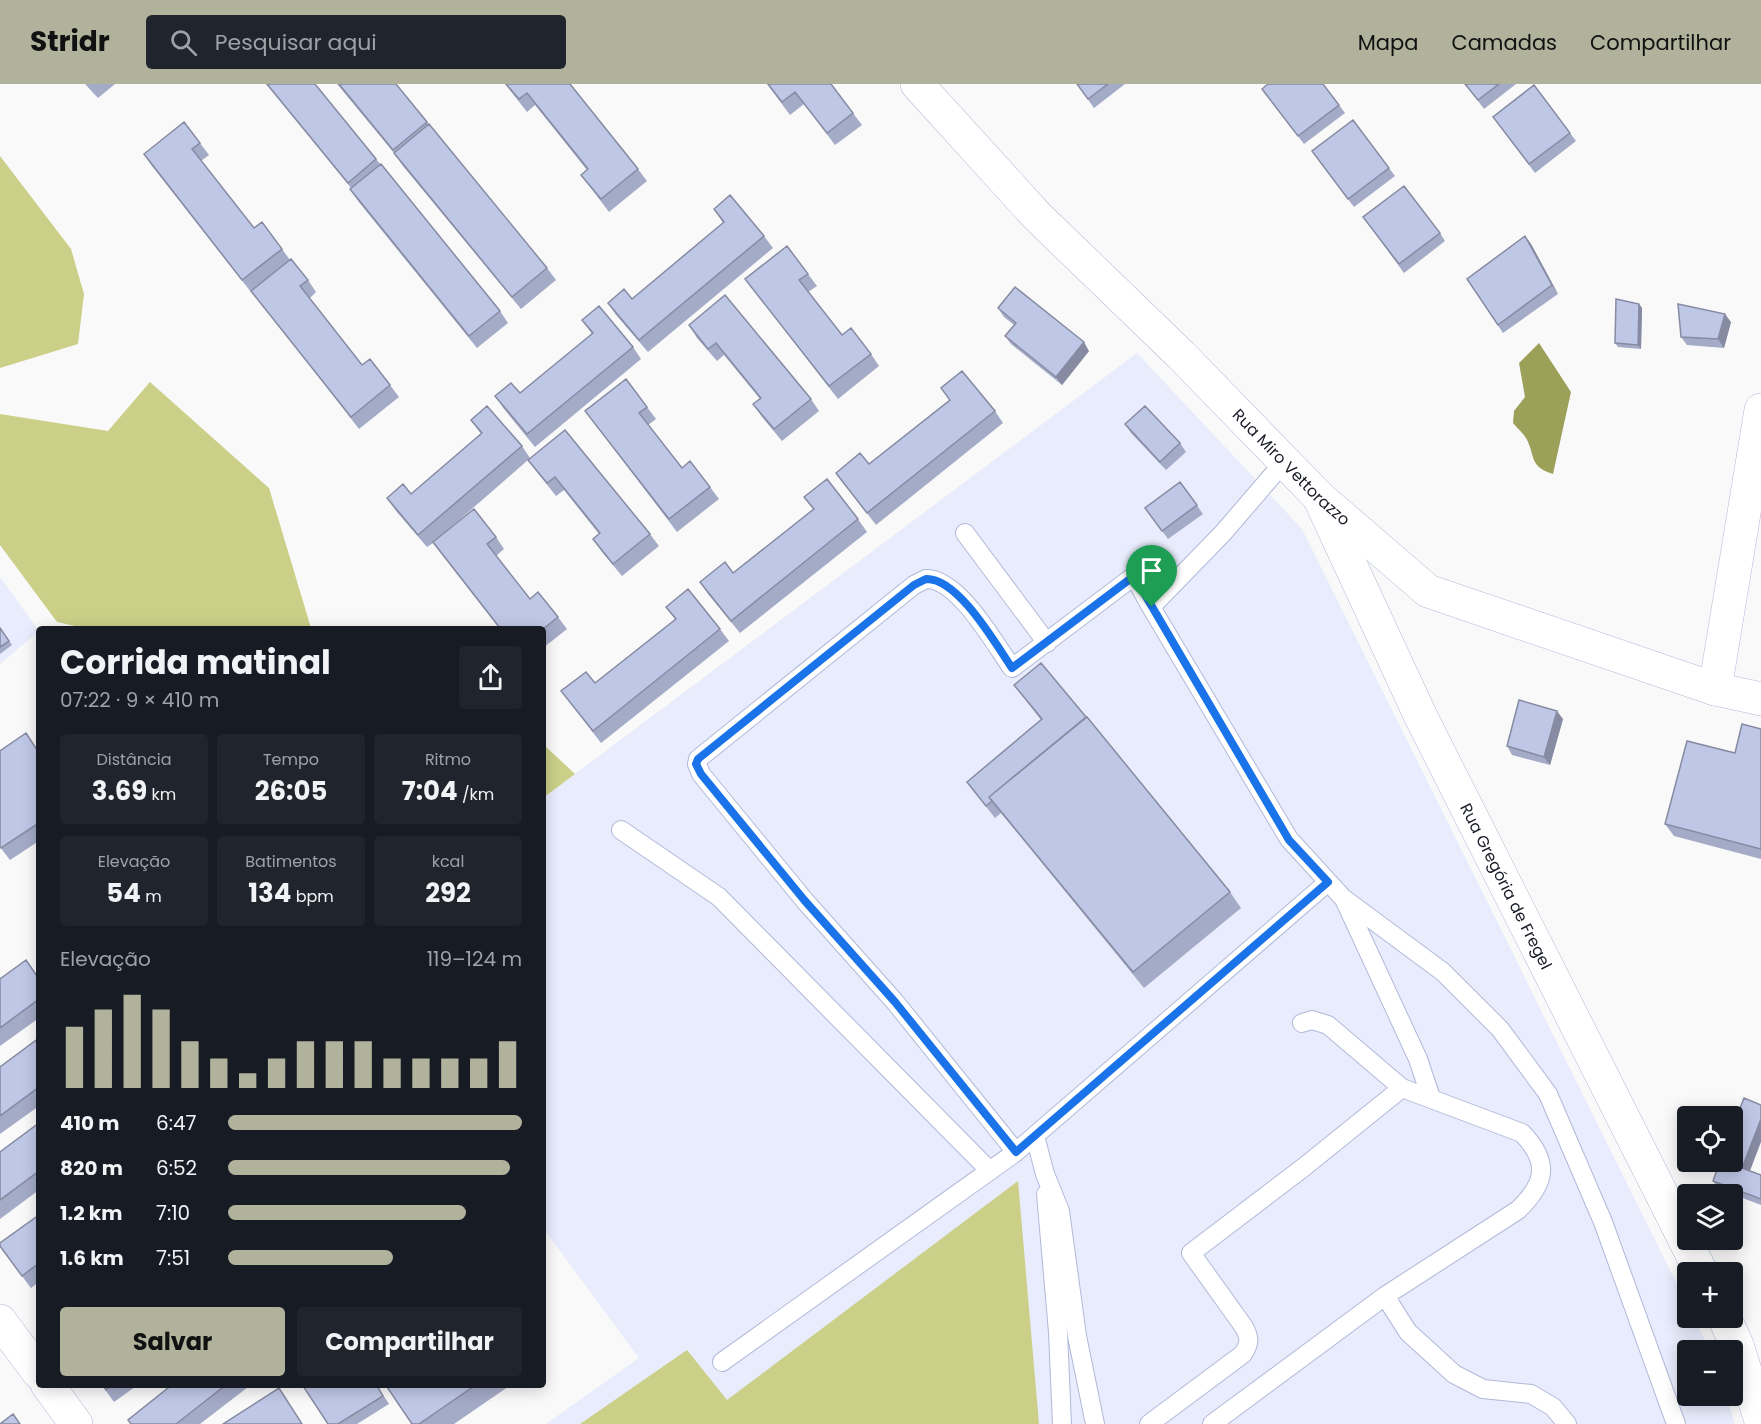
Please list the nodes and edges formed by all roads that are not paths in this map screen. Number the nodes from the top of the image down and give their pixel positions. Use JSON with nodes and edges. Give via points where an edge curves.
{"nodes":[{"id":1,"x":917,"y":84,"type":"edge"},
{"id":2,"x":1761,"y":410,"type":"edge"},
{"id":3,"x":1284,"y":462,"type":"junction"},
{"id":4,"x":1319,"y":497,"type":"junction"},
{"id":5,"x":965,"y":533,"type":"dead end"},
{"id":6,"x":1152,"y":607,"type":"junction"},
{"id":7,"x":1047,"y":643,"type":"junction"},
{"id":8,"x":1715,"y":689,"type":"junction"},
{"id":9,"x":1761,"y":699,"type":"edge"},
{"id":10,"x":621,"y":830,"type":"dead end"},
{"id":11,"x":1328,"y":882,"type":"junction"},
{"id":12,"x":1343,"y":898,"type":"junction"},
{"id":13,"x":1302,"y":1023,"type":"dead end"},
{"id":14,"x":1401,"y":1088,"type":"junction"},
{"id":15,"x":1431,"y":1098,"type":"junction"},
{"id":16,"x":1035,"y":1136,"type":"junction"},
{"id":17,"x":1016,"y":1152,"type":"junction"},
{"id":18,"x":990,"y":1171,"type":"junction"},
{"id":19,"x":1045,"y":1174,"type":"junction"},
{"id":20,"x":1696,"y":1262,"type":"edge"},
{"id":21,"x":1385,"y":1296,"type":"junction"},
{"id":22,"x":0,"y":1321,"type":"edge"},
{"id":23,"x":1729,"y":1328,"type":"edge"},
{"id":24,"x":722,"y":1362,"type":"dead end"},
{"id":25,"x":36,"y":1369,"type":"edge"},
{"id":26,"x":50,"y":1388,"type":"edge"},
{"id":27,"x":1761,"y":1421,"type":"edge"},
{"id":28,"x":76,"y":1424,"type":"edge"},
{"id":29,"x":1062,"y":1424,"type":"edge"},
{"id":30,"x":1095,"y":1424,"type":"edge"},
{"id":31,"x":1149,"y":1424,"type":"edge"},
{"id":32,"x":1212,"y":1424,"type":"edge"},
{"id":33,"x":1567,"y":1424,"type":"edge"},
{"id":34,"x":1676,"y":1424,"type":"edge"}],
"edges":[{"from":1,"to":3,"type":"street","name":"Rua Miro Vettorazzo","via":[[1037,216],[1181,355]]},
{"from":2,"to":8,"type":"street"},
{"from":3,"to":4,"type":"street","name":"Rua Miro Vettorazzo"},
{"from":3,"to":6,"type":"lane"},
{"from":4,"to":8,"type":"street","name":"Rua Miro Vettorazzo","via":[[1428,591]]},
{"from":4,"to":20,"type":"street","name":"Rua Gregória de Fregel","via":[[1421,717]]},
{"from":5,"to":7,"type":"lane"},
{"from":6,"to":7,"type":"lane","via":[[1134,576]]},
{"from":6,"to":11,"type":"lane","via":[[1289,840]]},
{"from":7,"to":17,"type":"lane","via":[[1012,668],[961,599],[943,583],[926,579],[696,764],[805,901],[895,1002]]},
{"from":8,"to":9,"type":"street","name":"Rua Miro Vettorazzo"},
{"from":10,"to":18,"type":"lane","via":[[719,897]]},
{"from":11,"to":12,"type":"lane"},
{"from":11,"to":16,"type":"lane"},
{"from":12,"to":15,"type":"lane","via":[[1418,1059]]},
{"from":12,"to":34,"type":"lane","via":[[1443,972],[1500,1029],[1548,1094],[1603,1222]]},
{"from":13,"to":14,"type":"lane","via":[[1319,1020],[1328,1025]]},
{"from":14,"to":15,"type":"lane"},
{"from":14,"to":31,"type":"lane","via":[[1191,1253],[1244,1327],[1248,1346],[1243,1354]]},
{"from":15,"to":21,"type":"lane","via":[[1522,1133],[1536,1148],[1542,1168],[1540,1181],[1518,1210]]},
{"from":16,"to":17,"type":"lane"},
{"from":16,"to":19,"type":"lane"},
{"from":17,"to":18,"type":"lane"},
{"from":18,"to":24,"type":"lane"},
{"from":19,"to":29,"type":"lane"},
{"from":19,"to":30,"type":"lane","via":[[1060,1211],[1077,1336]]},
{"from":21,"to":32,"type":"lane"},
{"from":21,"to":33,"type":"lane","via":[[1408,1332],[1454,1374],[1483,1389],[1531,1394],[1553,1407]]},
{"from":22,"to":25,"type":"street"},
{"from":23,"to":27,"type":"street"},
{"from":26,"to":28,"type":"street"}]}
